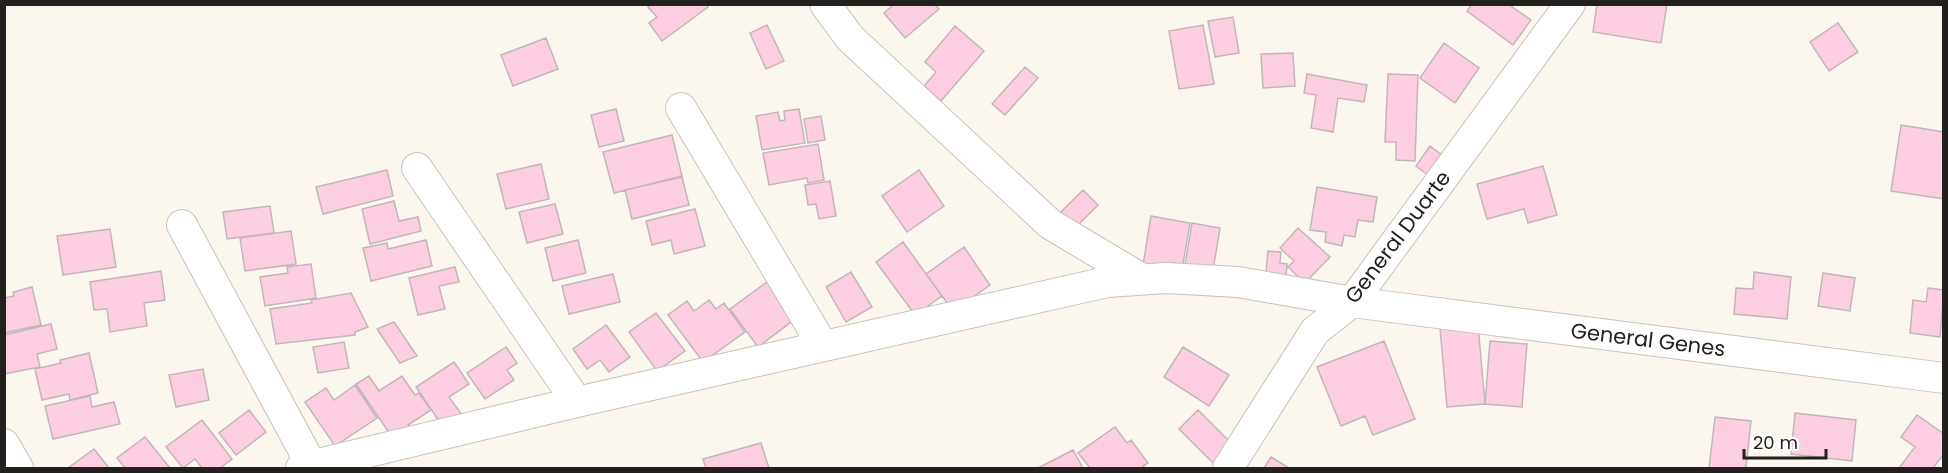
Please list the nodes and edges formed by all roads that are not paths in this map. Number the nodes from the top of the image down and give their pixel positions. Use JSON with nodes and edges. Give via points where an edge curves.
{"nodes":[{"id":1,"x":825,"y":4,"type":"edge"},
{"id":2,"x":1570,"y":4,"type":"edge"},
{"id":3,"x":681,"y":108,"type":"dead end"},
{"id":4,"x":417,"y":168,"type":"dead end"},
{"id":5,"x":182,"y":225,"type":"dead end"},
{"id":6,"x":1142,"y":279,"type":"junction"},
{"id":7,"x":1352,"y":302,"type":"junction"},
{"id":8,"x":823,"y":346,"type":"junction"},
{"id":9,"x":1944,"y":378,"type":"edge"},
{"id":10,"x":578,"y":402,"type":"junction"},
{"id":11,"x":4,"y":444,"type":"edge"},
{"id":12,"x":307,"y":467,"type":"edge"},
{"id":13,"x":18,"y":468,"type":"edge"},
{"id":14,"x":1228,"y":468,"type":"edge"}],
"edges":[{"from":1,"to":6,"type":"street","via":[[850,38],[1050,224]]},
{"from":2,"to":7,"type":"street","name":"General Duarte"},
{"from":3,"to":8,"type":"street"},
{"from":4,"to":10,"type":"street"},
{"from":5,"to":12,"type":"street"},
{"from":6,"to":7,"type":"street","name":"General Genes","via":[[1238,282]]},
{"from":6,"to":8,"type":"street","name":"General Genes","via":[[1107,282]]},
{"from":7,"to":9,"type":"street","name":"General Genes"},
{"from":7,"to":14,"type":"street","name":"General Duarte","via":[[1315,331]]},
{"from":8,"to":10,"type":"street","name":"General Genes"},
{"from":10,"to":12,"type":"street","name":"General Genes"},
{"from":11,"to":13,"type":"street"}]}
